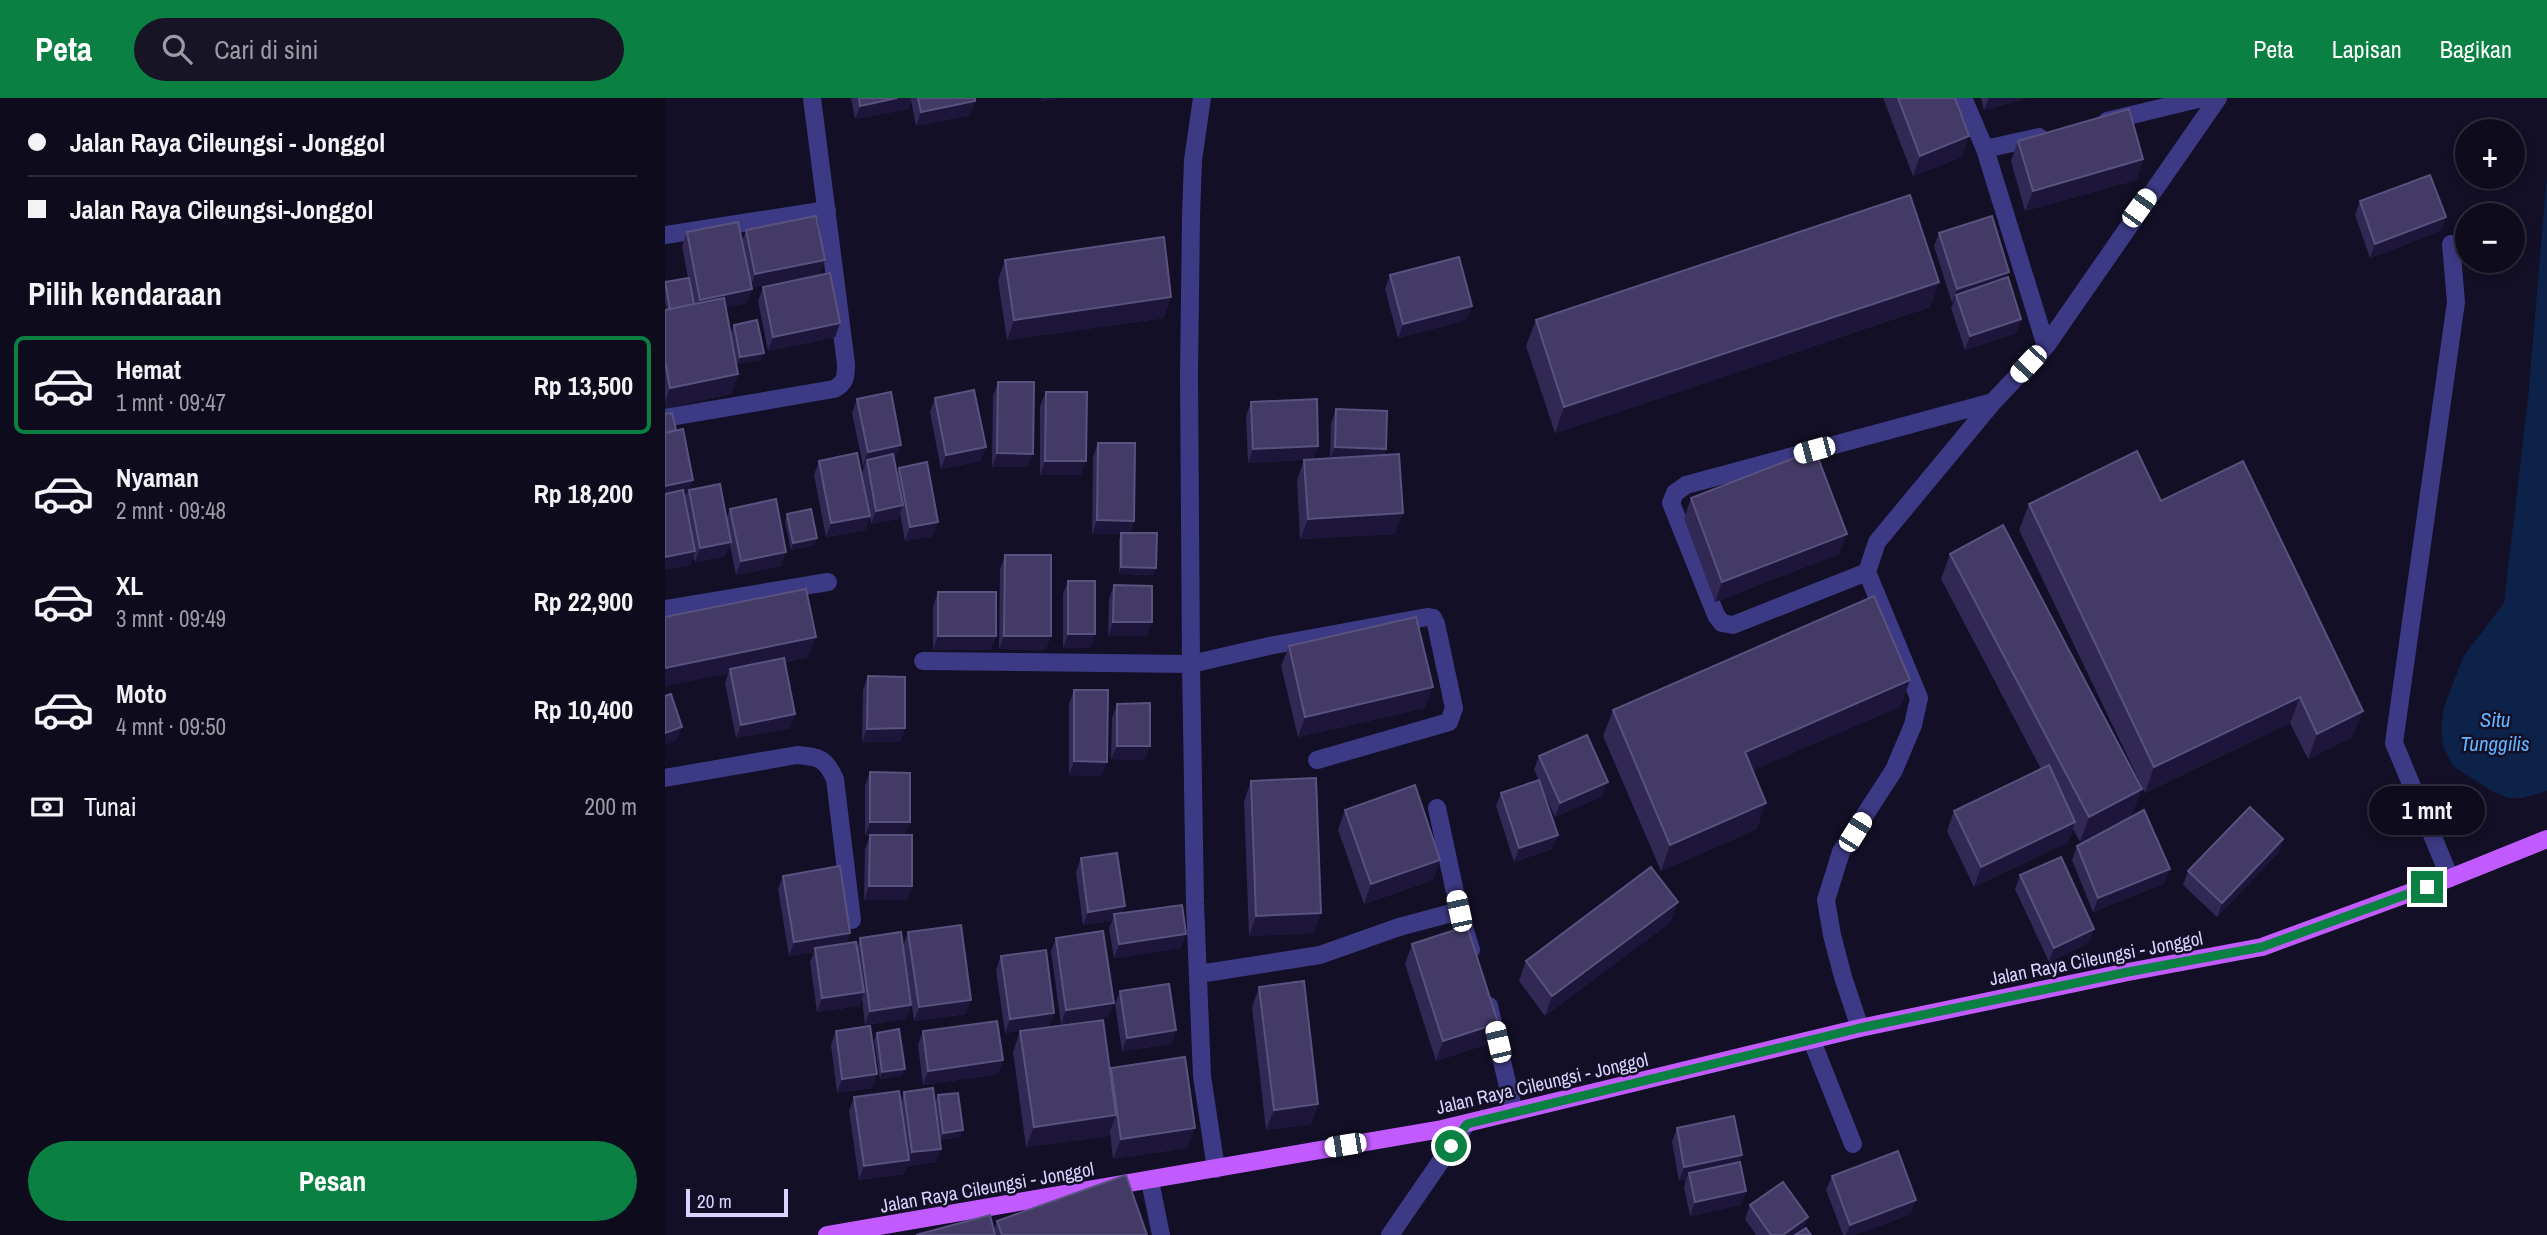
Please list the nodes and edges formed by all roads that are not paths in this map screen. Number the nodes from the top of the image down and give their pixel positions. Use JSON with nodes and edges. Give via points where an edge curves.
{"nodes":[{"id":1,"x":812,"y":98,"type":"edge"},
{"id":2,"x":1202,"y":98,"type":"edge"},
{"id":3,"x":1963,"y":98,"type":"edge"},
{"id":4,"x":2202,"y":98,"type":"edge"},
{"id":5,"x":2218,"y":98,"type":"edge"},
{"id":6,"x":2094,"y":124,"type":"edge"},
{"id":7,"x":2053,"y":133,"type":"edge"},
{"id":8,"x":1985,"y":149,"type":"junction"},
{"id":9,"x":827,"y":210,"type":"junction"},
{"id":10,"x":665,"y":235,"type":"edge"},
{"id":11,"x":2451,"y":244,"type":"dead end"},
{"id":12,"x":2046,"y":346,"type":"junction"},
{"id":13,"x":1993,"y":402,"type":"junction"},
{"id":14,"x":665,"y":418,"type":"edge"},
{"id":15,"x":1867,"y":572,"type":"junction"},
{"id":16,"x":828,"y":582,"type":"dead end"},
{"id":17,"x":665,"y":609,"type":"edge"},
{"id":18,"x":923,"y":660,"type":"dead end"},
{"id":19,"x":1191,"y":664,"type":"junction"},
{"id":20,"x":1317,"y":760,"type":"dead end"},
{"id":21,"x":665,"y":778,"type":"edge"},
{"id":22,"x":1437,"y":808,"type":"dead end"},
{"id":23,"x":2547,"y":839,"type":"edge"},
{"id":24,"x":2451,"y":878,"type":"junction"},
{"id":25,"x":1459,"y":911,"type":"junction"},
{"id":26,"x":852,"y":920,"type":"dead end"},
{"id":27,"x":1478,"y":971,"type":"edge"},
{"id":28,"x":1199,"y":974,"type":"junction"},
{"id":29,"x":1485,"y":995,"type":"edge"},
{"id":30,"x":1860,"y":1028,"type":"junction"},
{"id":31,"x":1812,"y":1041,"type":"junction"},
{"id":32,"x":1514,"y":1112,"type":"junction"},
{"id":33,"x":1467,"y":1124,"type":"junction"},
{"id":34,"x":1853,"y":1144,"type":"dead end"},
{"id":35,"x":1216,"y":1169,"type":"junction"},
{"id":36,"x":1150,"y":1181,"type":"junction"},
{"id":37,"x":827,"y":1235,"type":"edge"},
{"id":38,"x":1161,"y":1235,"type":"edge"},
{"id":39,"x":1390,"y":1235,"type":"edge"}],
"edges":[{"from":1,"to":9,"type":"street"},
{"from":2,"to":19,"type":"street","via":[[1191,217]]},
{"from":3,"to":8,"type":"street"},
{"from":4,"to":6,"type":"street"},
{"from":5,"to":12,"type":"street"},
{"from":7,"to":8,"type":"street"},
{"from":8,"to":12,"type":"street"},
{"from":9,"to":10,"type":"street"},
{"from":9,"to":14,"type":"street","via":[[846,379],[834,389]]},
{"from":11,"to":24,"type":"street","via":[[2456,302],[2394,743]]},
{"from":12,"to":13,"type":"street"},
{"from":13,"to":15,"type":"street","via":[[1877,542]]},
{"from":13,"to":15,"type":"street","via":[[1686,485],[1675,492],[1671,503],[1723,623],[1733,625]]},
{"from":15,"to":30,"type":"street","via":[[1919,698],[1894,770],[1841,852],[1826,900]]},
{"from":16,"to":17,"type":"street"},
{"from":18,"to":19,"type":"street"},
{"from":19,"to":20,"type":"street","via":[[1433,618],[1454,708],[1449,722]]},
{"from":19,"to":28,"type":"street"},
{"from":21,"to":26,"type":"street","via":[[797,755],[827,763],[835,779]]},
{"from":22,"to":25,"type":"street"},
{"from":23,"to":24,"type":"main road","name":"Jalan Raya Cileungsi - Jonggol"},
{"from":24,"to":30,"type":"main road","name":"Jalan Raya Cileungsi - Jonggol","via":[[2262,947]]},
{"from":25,"to":27,"type":"street"},
{"from":25,"to":28,"type":"street","via":[[1321,955]]},
{"from":28,"to":35,"type":"street","via":[[1202,1076]]},
{"from":29,"to":32,"type":"street"},
{"from":30,"to":31,"type":"main road","name":"Jalan Raya Cileungsi - Jonggol"},
{"from":31,"to":32,"type":"main road","name":"Jalan Raya Cileungsi - Jonggol"},
{"from":31,"to":34,"type":"street"},
{"from":32,"to":33,"type":"main road","name":"Jalan Raya Cileungsi - Jonggol"},
{"from":33,"to":35,"type":"main road","name":"Jalan Raya Cileungsi - Jonggol"},
{"from":33,"to":39,"type":"street"},
{"from":35,"to":36,"type":"main road","name":"Jalan Raya Cileungsi - Jonggol"},
{"from":36,"to":37,"type":"main road","name":"Jalan Raya Cileungsi - Jonggol"},
{"from":36,"to":38,"type":"street"}]}
